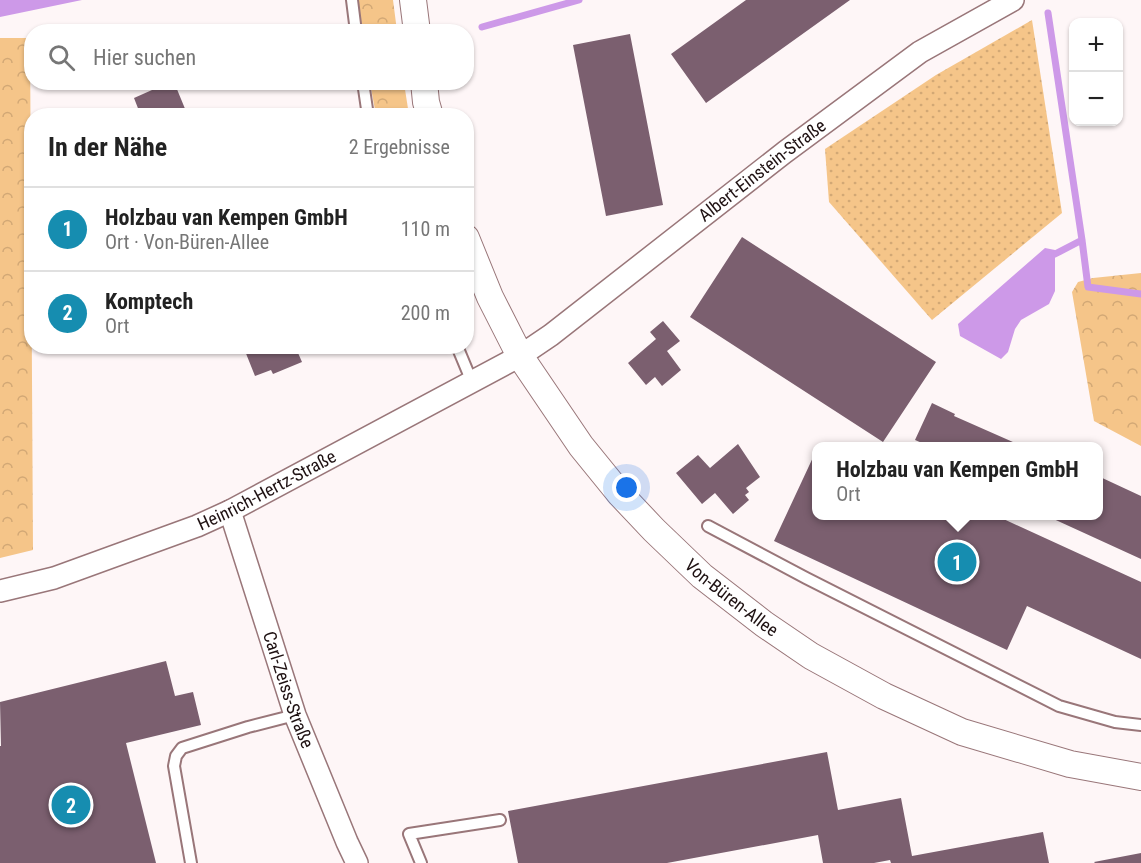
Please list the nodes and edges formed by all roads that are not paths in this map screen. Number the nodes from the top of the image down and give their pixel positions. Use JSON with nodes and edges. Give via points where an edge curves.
{"nodes":[{"id":1,"x":352,"y":0,"type":"edge"},
{"id":2,"x":413,"y":0,"type":"edge"},
{"id":3,"x":1013,"y":0,"type":"edge"},
{"id":4,"x":355,"y":24,"type":"edge"},
{"id":5,"x":416,"y":24,"type":"edge"},
{"id":6,"x":364,"y":90,"type":"edge"},
{"id":7,"x":425,"y":90,"type":"edge"},
{"id":8,"x":367,"y":108,"type":"edge"},
{"id":9,"x":428,"y":108,"type":"edge"},
{"id":10,"x":474,"y":258,"type":"edge"},
{"id":11,"x":460,"y":354,"type":"edge"},
{"id":12,"x":520,"y":356,"type":"junction"},
{"id":13,"x":472,"y":382,"type":"junction"},
{"id":14,"x":230,"y":511,"type":"junction"},
{"id":15,"x":708,"y":526,"type":"dead end"},
{"id":16,"x":0,"y":591,"type":"edge"},
{"id":17,"x":295,"y":715,"type":"junction"},
{"id":18,"x":1141,"y":725,"type":"edge"},
{"id":19,"x":1141,"y":777,"type":"edge"},
{"id":20,"x":500,"y":820,"type":"dead end"},
{"id":21,"x":191,"y":863,"type":"edge"},
{"id":22,"x":357,"y":863,"type":"edge"},
{"id":23,"x":421,"y":863,"type":"edge"}],
"edges":[{"from":1,"to":4,"type":"lane"},
{"from":2,"to":5,"type":"street"},
{"from":3,"to":12,"type":"street","name":"Albert-Einstein-Straße","via":[[920,52]]},
{"from":6,"to":8,"type":"lane"},
{"from":7,"to":9,"type":"street"},
{"from":10,"to":12,"type":"street","name":"Von-Büren-Allee"},
{"from":11,"to":13,"type":"lane"},
{"from":12,"to":13,"type":"street","name":"Heinrich-Hertz-Straße"},
{"from":12,"to":19,"type":"street","name":"Von-Büren-Allee","via":[[581,446],[654,530],[702,576],[811,656],[962,732],[1070,764]]},
{"from":13,"to":14,"type":"street","name":"Heinrich-Hertz-Straße"},
{"from":14,"to":16,"type":"street","name":"Heinrich-Hertz-Straße","via":[[54,578]]},
{"from":14,"to":17,"type":"street","name":"Carl-Zeiss-Straße"},
{"from":15,"to":18,"type":"lane","via":[[1059,706],[1115,723]]},
{"from":17,"to":21,"type":"lane","via":[[182,748],[176,756],[174,766]]},
{"from":17,"to":22,"type":"street","name":"Carl-Zeiss-Straße"},
{"from":20,"to":23,"type":"lane","via":[[409,834]]}]}
